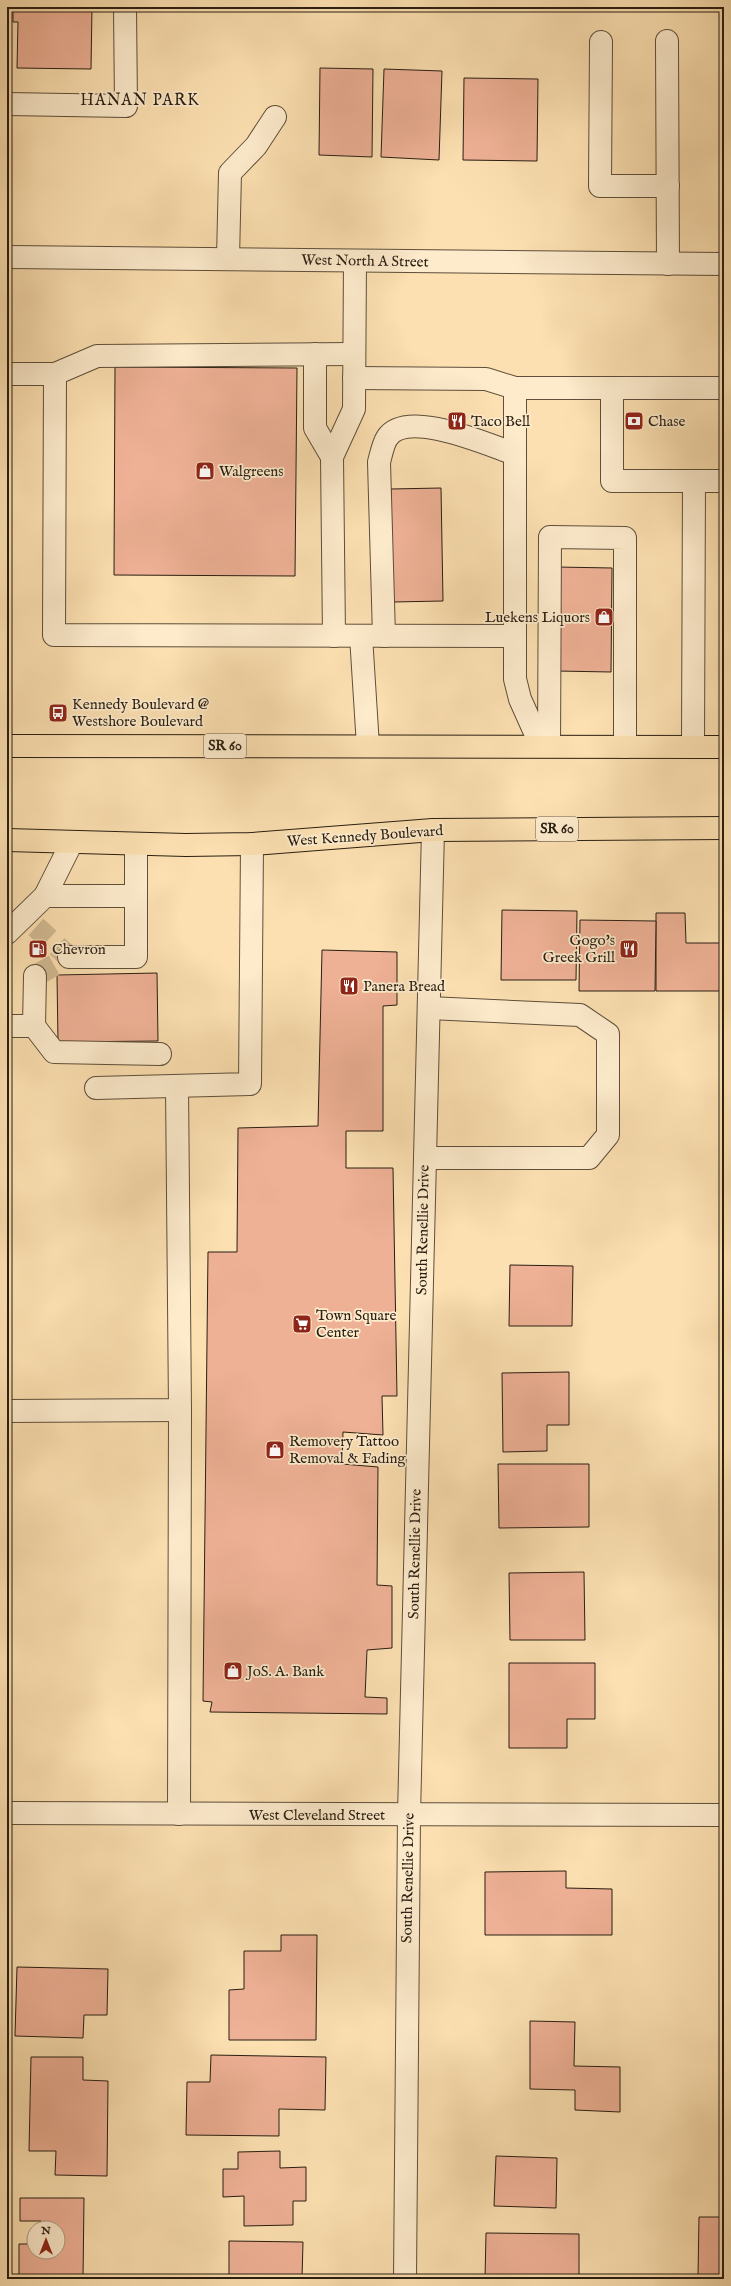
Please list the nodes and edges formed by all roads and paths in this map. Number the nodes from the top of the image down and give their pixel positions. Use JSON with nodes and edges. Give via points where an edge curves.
{"nodes":[{"id":1,"x":125,"y":7,"type":"edge"},
{"id":2,"x":667,"y":40,"type":"dead end"},
{"id":3,"x":601,"y":42,"type":"dead end"},
{"id":4,"x":7,"y":104,"type":"edge"},
{"id":5,"x":275,"y":117,"type":"dead end"},
{"id":6,"x":668,"y":186,"type":"junction"},
{"id":7,"x":7,"y":257,"type":"edge"},
{"id":8,"x":228,"y":259,"type":"junction"},
{"id":9,"x":355,"y":261,"type":"junction"},
{"id":10,"x":668,"y":264,"type":"junction"},
{"id":11,"x":724,"y":264,"type":"edge"},
{"id":12,"x":315,"y":354,"type":"junction"},
{"id":13,"x":354,"y":354,"type":"junction"},
{"id":14,"x":7,"y":374,"type":"edge"},
{"id":15,"x":55,"y":374,"type":"junction"},
{"id":16,"x":354,"y":378,"type":"junction"},
{"id":17,"x":516,"y":388,"type":"junction"},
{"id":18,"x":612,"y":388,"type":"junction"},
{"id":19,"x":724,"y":388,"type":"edge"},
{"id":20,"x":516,"y":454,"type":"junction"},
{"id":21,"x":332,"y":457,"type":"junction"},
{"id":22,"x":694,"y":481,"type":"junction"},
{"id":23,"x":724,"y":481,"type":"edge"},
{"id":24,"x":334,"y":636,"type":"junction"},
{"id":25,"x":361,"y":636,"type":"junction"},
{"id":26,"x":384,"y":636,"type":"junction"},
{"id":27,"x":514,"y":636,"type":"junction"},
{"id":28,"x":7,"y":746,"type":"edge"},
{"id":29,"x":368,"y":746,"type":"junction"},
{"id":30,"x":545,"y":746,"type":"junction"},
{"id":31,"x":625,"y":747,"type":"junction"},
{"id":32,"x":693,"y":747,"type":"junction"},
{"id":33,"x":724,"y":747,"type":"edge"},
{"id":34,"x":724,"y":828,"type":"edge"},
{"id":35,"x":434,"y":830,"type":"junction"},
{"id":36,"x":7,"y":840,"type":"edge"},
{"id":37,"x":72,"y":842,"type":"junction"},
{"id":38,"x":136,"y":844,"type":"junction"},
{"id":39,"x":252,"y":844,"type":"junction"},
{"id":40,"x":45,"y":896,"type":"junction"},
{"id":41,"x":136,"y":896,"type":"junction"},
{"id":42,"x":7,"y":933,"type":"edge"},
{"id":43,"x":69,"y":957,"type":"dead end"},
{"id":44,"x":35,"y":976,"type":"dead end"},
{"id":45,"x":429,"y":1008,"type":"junction"},
{"id":46,"x":7,"y":1026,"type":"edge"},
{"id":47,"x":34,"y":1026,"type":"junction"},
{"id":48,"x":160,"y":1054,"type":"dead end"},
{"id":49,"x":177,"y":1086,"type":"junction"},
{"id":50,"x":96,"y":1088,"type":"dead end"},
{"id":51,"x":425,"y":1158,"type":"junction"},
{"id":52,"x":180,"y":1410,"type":"junction"},
{"id":53,"x":7,"y":1411,"type":"edge"},
{"id":54,"x":7,"y":1813,"type":"edge"},
{"id":55,"x":178,"y":1814,"type":"junction"},
{"id":56,"x":409,"y":1815,"type":"junction"},
{"id":57,"x":724,"y":1815,"type":"edge"},
{"id":58,"x":404,"y":2279,"type":"edge"}],
"edges":[{"from":1,"to":4,"type":"street","via":[[126,106]]},
{"from":2,"to":6,"type":"street"},
{"from":3,"to":6,"type":"street","via":[[600,186]]},
{"from":5,"to":8,"type":"street","via":[[256,146],[230,173]]},
{"from":6,"to":10,"type":"street"},
{"from":7,"to":8,"type":"street","name":"West North A Street"},
{"from":8,"to":9,"type":"street","name":"West North A Street"},
{"from":9,"to":10,"type":"street","name":"West North A Street"},
{"from":9,"to":13,"type":"street"},
{"from":10,"to":11,"type":"street","name":"West North A Street"},
{"from":12,"to":13,"type":"street"},
{"from":12,"to":15,"type":"street","via":[[97,356]]},
{"from":12,"to":21,"type":"street","via":[[315,428]]},
{"from":13,"to":16,"type":"street"},
{"from":14,"to":15,"type":"street"},
{"from":15,"to":24,"type":"street","via":[[54,635]]},
{"from":16,"to":17,"type":"street","via":[[486,379]]},
{"from":16,"to":21,"type":"street","via":[[354,409]]},
{"from":17,"to":18,"type":"street"},
{"from":17,"to":20,"type":"street"},
{"from":18,"to":19,"type":"street"},
{"from":18,"to":22,"type":"street","via":[[612,481]]},
{"from":20,"to":26,"type":"street","via":[[434,428],[412,425],[397,430],[387,438],[379,462]]},
{"from":20,"to":27,"type":"street"},
{"from":21,"to":24,"type":"street"},
{"from":22,"to":23,"type":"street"},
{"from":22,"to":32,"type":"street"},
{"from":24,"to":25,"type":"street"},
{"from":25,"to":26,"type":"street"},
{"from":25,"to":29,"type":"street"},
{"from":26,"to":27,"type":"street"},
{"from":27,"to":30,"type":"street","via":[[515,679],[520,699]]},
{"from":28,"to":29,"type":"main road","number":"SR 60"},
{"from":29,"to":30,"type":"main road","number":"SR 60"},
{"from":30,"to":31,"type":"main road","number":"SR 60"},
{"from":30,"to":31,"type":"street","via":[[550,537],[557,537],[625,538]]},
{"from":31,"to":32,"type":"main road","number":"SR 60"},
{"from":32,"to":33,"type":"main road","number":"SR 60"},
{"from":34,"to":35,"type":"main road","name":"West Kennedy Boulevard","number":"SR 60"},
{"from":35,"to":39,"type":"main road","name":"West Kennedy Boulevard","number":"SR 60"},
{"from":35,"to":45,"type":"street","name":"South Renellie Drive"},
{"from":36,"to":37,"type":"main road","name":"West Kennedy Boulevard","number":"SR 60"},
{"from":37,"to":38,"type":"main road","name":"West Kennedy Boulevard","number":"SR 60"},
{"from":37,"to":40,"type":"street"},
{"from":38,"to":39,"type":"main road","name":"West Kennedy Boulevard","number":"SR 60"},
{"from":38,"to":41,"type":"street"},
{"from":39,"to":49,"type":"street","via":[[250,1084]]},
{"from":40,"to":41,"type":"street"},
{"from":40,"to":42,"type":"street","via":[[30,921]]},
{"from":41,"to":43,"type":"street","via":[[136,957]]},
{"from":44,"to":47,"type":"street"},
{"from":45,"to":51,"type":"street","name":"South Renellie Drive"},
{"from":45,"to":51,"type":"street","via":[[580,1015],[608,1034],[608,1135],[589,1158]]},
{"from":46,"to":47,"type":"street"},
{"from":47,"to":48,"type":"street","via":[[54,1052]]},
{"from":49,"to":50,"type":"street"},
{"from":49,"to":52,"type":"street"},
{"from":51,"to":56,"type":"street","name":"South Renellie Drive"},
{"from":52,"to":53,"type":"street"},
{"from":52,"to":55,"type":"street"},
{"from":54,"to":55,"type":"street","name":"West Cleveland Street"},
{"from":55,"to":56,"type":"street","name":"West Cleveland Street"},
{"from":56,"to":57,"type":"street","name":"West Cleveland Street"},
{"from":56,"to":58,"type":"street","name":"South Renellie Drive"}]}
